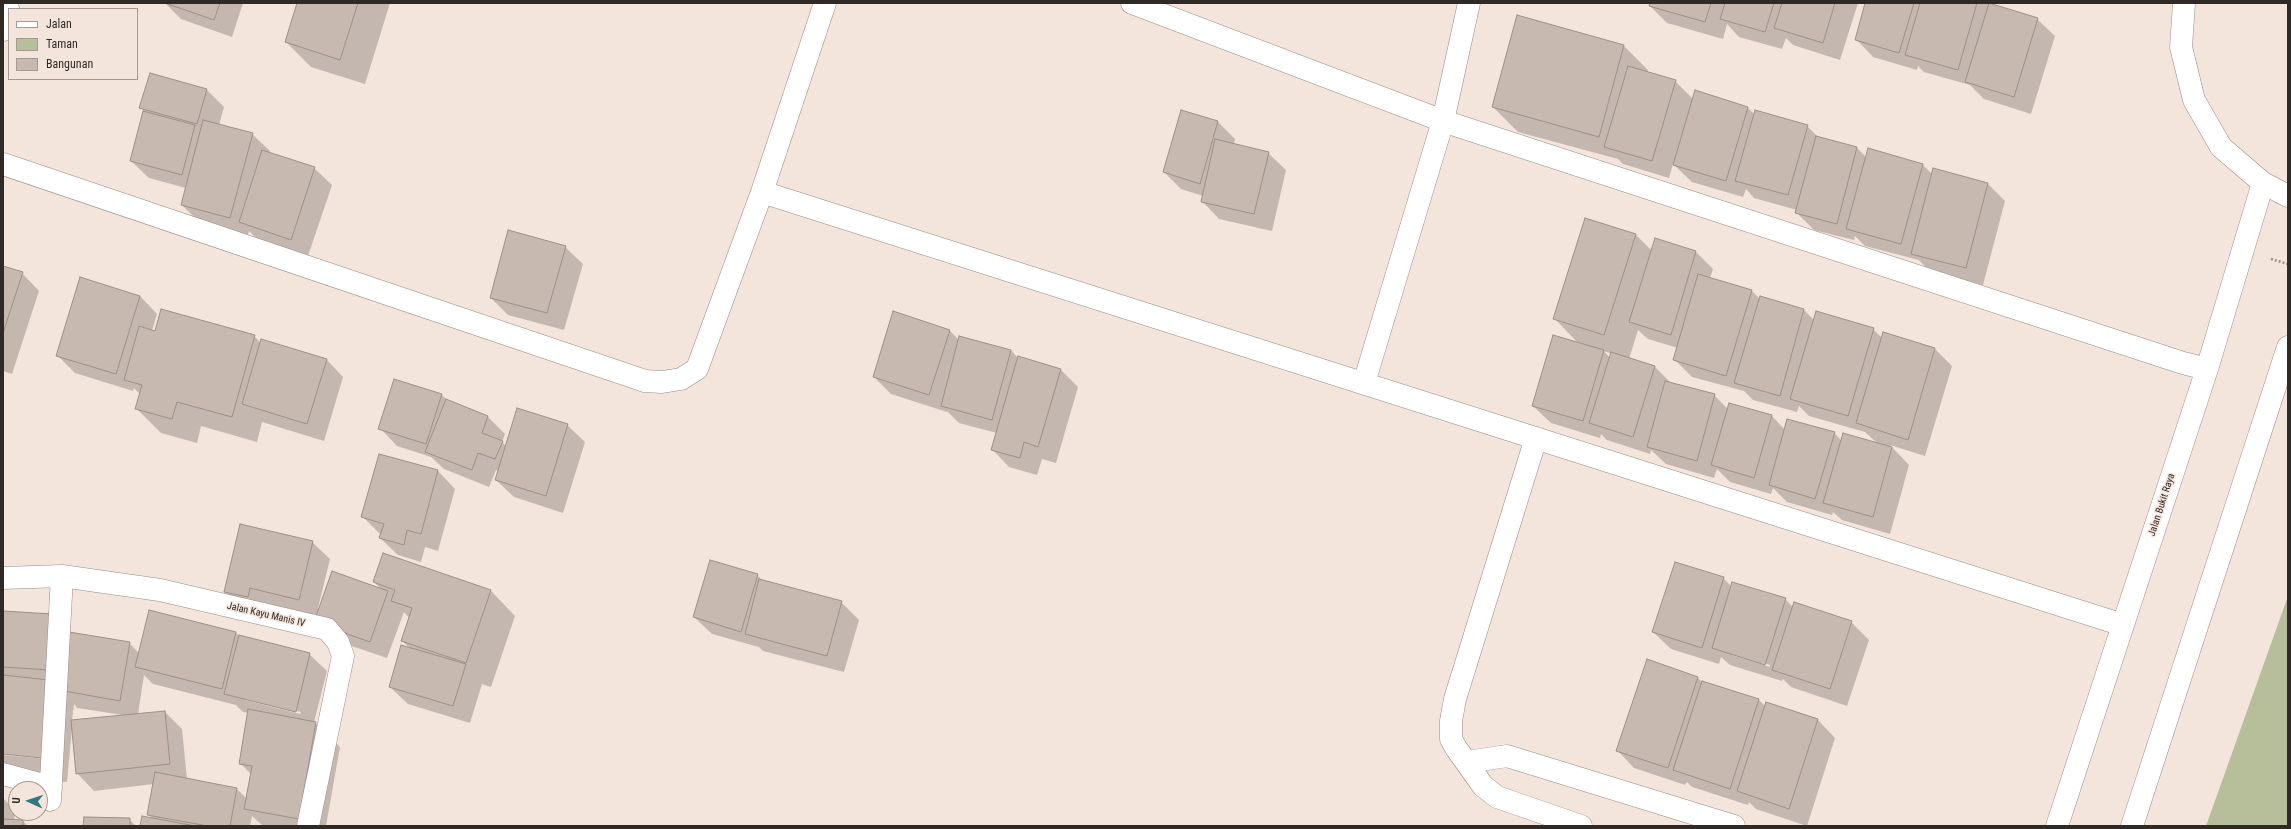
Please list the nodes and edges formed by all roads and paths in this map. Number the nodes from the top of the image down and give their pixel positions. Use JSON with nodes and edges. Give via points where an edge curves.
{"nodes":[{"id":1,"x":825,"y":3,"type":"edge"},
{"id":2,"x":1132,"y":3,"type":"edge"},
{"id":3,"x":1469,"y":3,"type":"edge"},
{"id":4,"x":2184,"y":3,"type":"edge"},
{"id":5,"x":8,"y":13,"type":"edge"},
{"id":6,"x":3,"y":30,"type":"edge"},
{"id":7,"x":1443,"y":121,"type":"junction"},
{"id":8,"x":3,"y":164,"type":"edge"},
{"id":9,"x":2262,"y":183,"type":"junction"},
{"id":10,"x":762,"y":192,"type":"junction"},
{"id":11,"x":2288,"y":196,"type":"edge"},
{"id":12,"x":2288,"y":346,"type":"edge"},
{"id":13,"x":2207,"y":369,"type":"junction"},
{"id":14,"x":1364,"y":383,"type":"junction"},
{"id":15,"x":1536,"y":438,"type":"junction"},
{"id":16,"x":62,"y":576,"type":"junction"},
{"id":17,"x":3,"y":578,"type":"edge"},
{"id":18,"x":2123,"y":625,"type":"junction"},
{"id":19,"x":1467,"y":762,"type":"junction"},
{"id":20,"x":3,"y":774,"type":"edge"},
{"id":21,"x":308,"y":826,"type":"edge"},
{"id":22,"x":1580,"y":826,"type":"edge"},
{"id":23,"x":1734,"y":826,"type":"edge"},
{"id":24,"x":2057,"y":826,"type":"edge"},
{"id":25,"x":2132,"y":826,"type":"edge"}],
"edges":[{"from":1,"to":10,"type":"street"},
{"from":2,"to":7,"type":"street"},
{"from":3,"to":7,"type":"street"},
{"from":4,"to":9,"type":"street","via":[[2181,47],[2194,100],[2221,147]]},
{"from":5,"to":6,"type":"street"},
{"from":7,"to":13,"type":"street"},
{"from":7,"to":14,"type":"street"},
{"from":8,"to":10,"type":"street","via":[[644,381],[662,382],[681,380],[697,369]]},
{"from":9,"to":11,"type":"street"},
{"from":9,"to":13,"type":"street","name":"Jalan Bukit Raya"},
{"from":10,"to":14,"type":"street"},
{"from":12,"to":25,"type":"street"},
{"from":13,"to":18,"type":"street","name":"Jalan Bukit Raya"},
{"from":14,"to":15,"type":"street"},
{"from":15,"to":18,"type":"street"},
{"from":15,"to":19,"type":"street","via":[[1455,699],[1451,721],[1452,739]]},
{"from":16,"to":17,"type":"street","name":"Jalan Kayu Manis IV"},
{"from":16,"to":20,"type":"street","via":[[51,794]]},
{"from":16,"to":21,"type":"street","name":"Jalan Kayu Manis IV","via":[[160,590],[327,629],[338,642],[343,656],[342,670]]},
{"from":18,"to":24,"type":"street","name":"Jalan Bukit Raya"},
{"from":19,"to":22,"type":"street","via":[[1483,786],[1497,797]]},
{"from":19,"to":23,"type":"street","via":[[1507,756]]}]}
